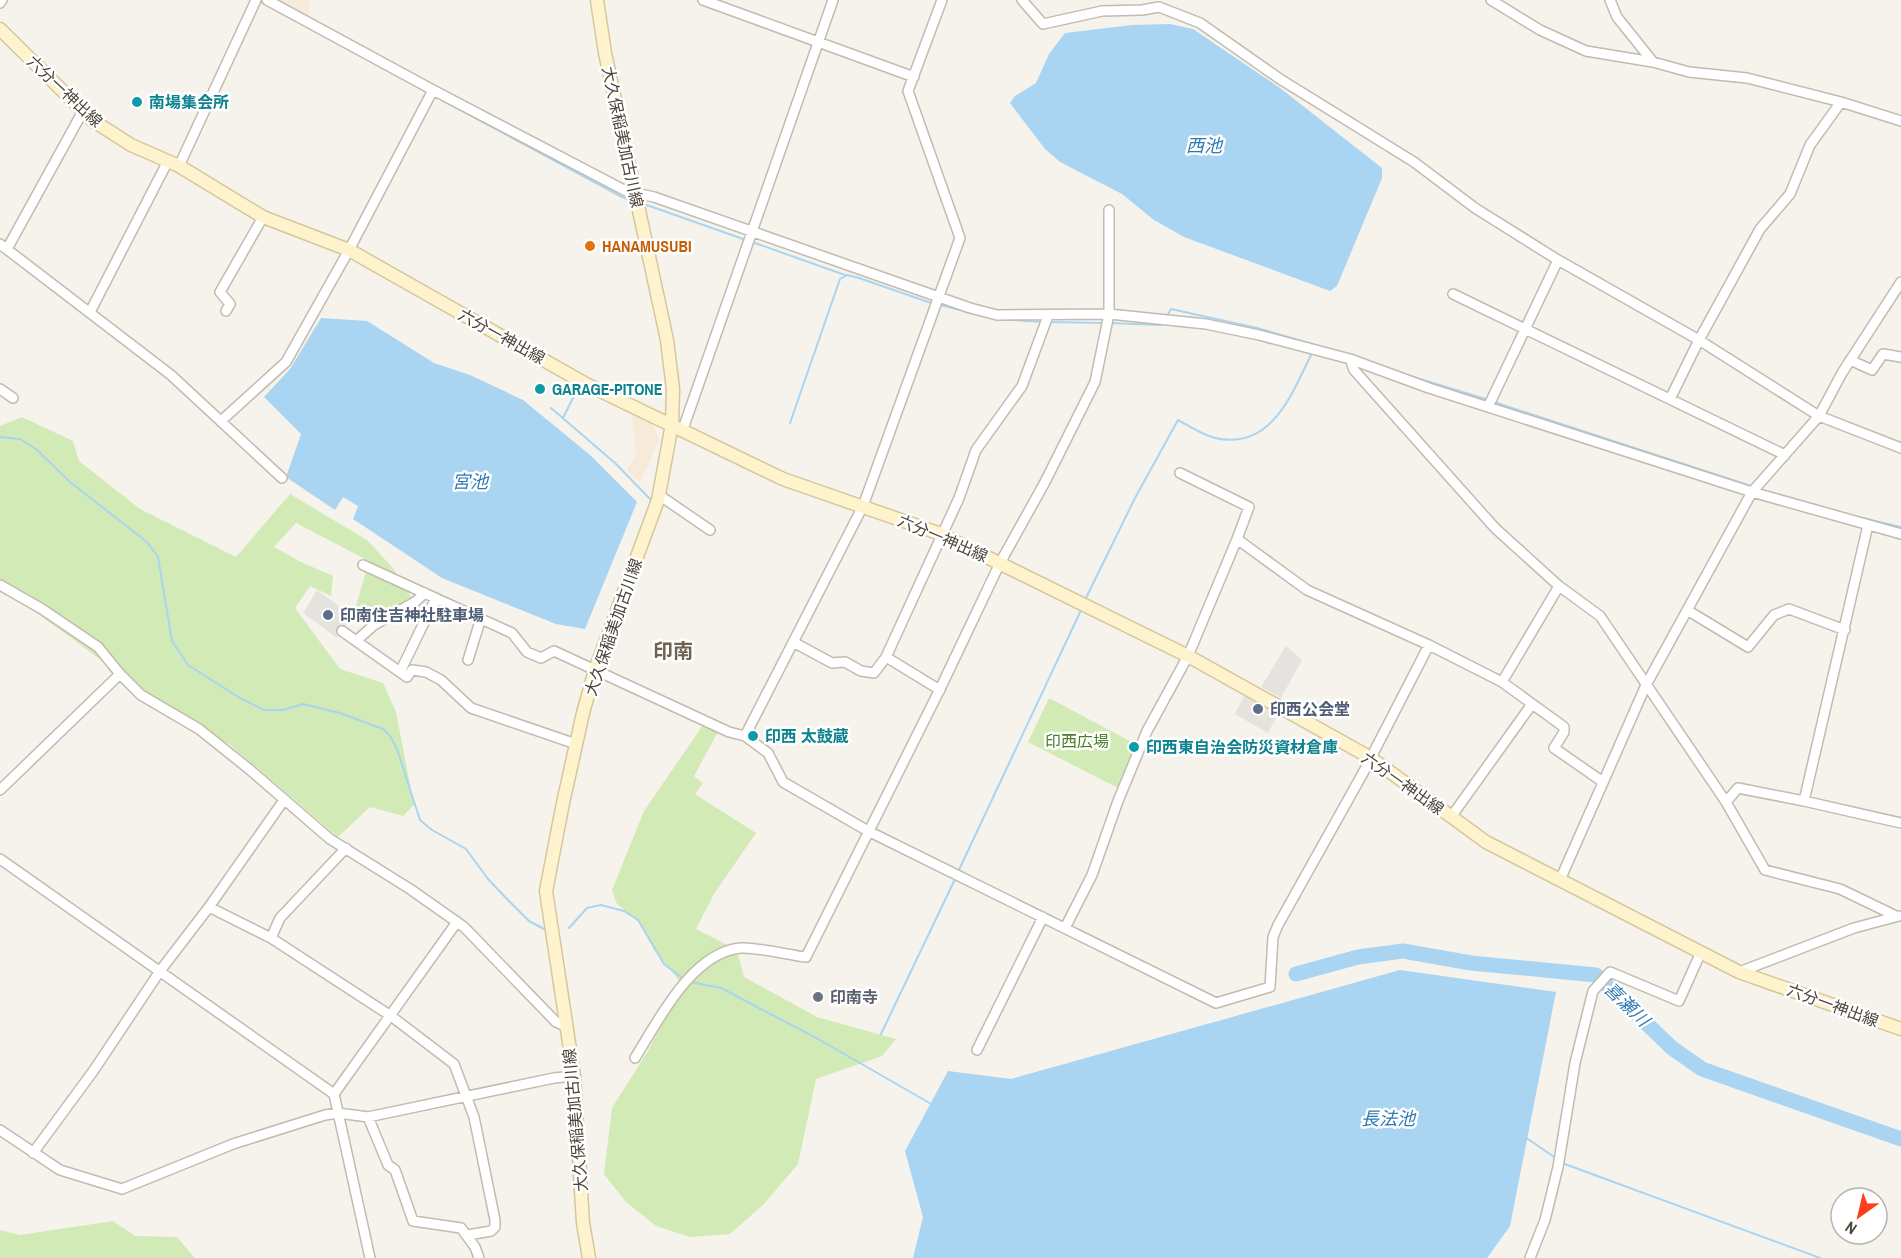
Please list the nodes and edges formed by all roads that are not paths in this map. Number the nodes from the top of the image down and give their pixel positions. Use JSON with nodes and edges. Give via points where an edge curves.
{"nodes":[{"id":1,"x":256,"y":0,"type":"edge"},
{"id":2,"x":267,"y":0,"type":"edge"},
{"id":3,"x":597,"y":0,"type":"edge"},
{"id":4,"x":703,"y":0,"type":"edge"},
{"id":5,"x":833,"y":0,"type":"edge"},
{"id":6,"x":942,"y":0,"type":"edge"},
{"id":7,"x":1022,"y":0,"type":"edge"},
{"id":8,"x":1491,"y":0,"type":"edge"},
{"id":9,"x":1610,"y":0,"type":"edge"},
{"id":10,"x":0,"y":30,"type":"edge"},
{"id":11,"x":818,"y":40,"type":"junction"},
{"id":12,"x":1653,"y":62,"type":"junction"},
{"id":13,"x":914,"y":76,"type":"junction"},
{"id":14,"x":433,"y":90,"type":"junction"},
{"id":15,"x":1841,"y":102,"type":"junction"},
{"id":16,"x":83,"y":111,"type":"junction"},
{"id":17,"x":1901,"y":121,"type":"edge"},
{"id":18,"x":174,"y":163,"type":"junction"},
{"id":19,"x":635,"y":194,"type":"junction"},
{"id":20,"x":1109,"y":210,"type":"dead end"},
{"id":21,"x":263,"y":217,"type":"junction"},
{"id":22,"x":752,"y":232,"type":"junction"},
{"id":23,"x":4,"y":247,"type":"edge"},
{"id":24,"x":349,"y":250,"type":"junction"},
{"id":25,"x":1558,"y":260,"type":"junction"},
{"id":26,"x":1901,"y":282,"type":"edge"},
{"id":27,"x":1453,"y":294,"type":"dead end"},
{"id":28,"x":938,"y":298,"type":"junction"},
{"id":29,"x":226,"y":310,"type":"dead end"},
{"id":30,"x":90,"y":312,"type":"junction"},
{"id":31,"x":1109,"y":314,"type":"junction"},
{"id":32,"x":1048,"y":316,"type":"junction"},
{"id":33,"x":1524,"y":329,"type":"junction"},
{"id":34,"x":1699,"y":339,"type":"junction"},
{"id":35,"x":1901,"y":357,"type":"edge"},
{"id":36,"x":1350,"y":359,"type":"junction"},
{"id":37,"x":1850,"y":360,"type":"junction"},
{"id":38,"x":0,"y":389,"type":"edge"},
{"id":39,"x":13,"y":398,"type":"dead end"},
{"id":40,"x":1670,"y":399,"type":"junction"},
{"id":41,"x":1488,"y":407,"type":"junction"},
{"id":42,"x":1819,"y":416,"type":"junction"},
{"id":43,"x":221,"y":421,"type":"junction"},
{"id":44,"x":677,"y":427,"type":"junction"},
{"id":45,"x":1901,"y":448,"type":"edge"},
{"id":46,"x":1785,"y":455,"type":"junction"},
{"id":47,"x":1180,"y":473,"type":"dead end"},
{"id":48,"x":282,"y":478,"type":"dead end"},
{"id":49,"x":1752,"y":492,"type":"junction"},
{"id":50,"x":659,"y":495,"type":"junction"},
{"id":51,"x":863,"y":506,"type":"junction"},
{"id":52,"x":1868,"y":525,"type":"junction"},
{"id":53,"x":710,"y":530,"type":"dead end"},
{"id":54,"x":941,"y":534,"type":"junction"},
{"id":55,"x":1901,"y":534,"type":"edge"},
{"id":56,"x":1237,"y":539,"type":"junction"},
{"id":57,"x":1000,"y":562,"type":"junction"},
{"id":58,"x":363,"y":565,"type":"dead end"},
{"id":59,"x":0,"y":585,"type":"edge"},
{"id":60,"x":1559,"y":586,"type":"junction"},
{"id":61,"x":916,"y":589,"type":"junction"},
{"id":62,"x":425,"y":593,"type":"junction"},
{"id":63,"x":926,"y":593,"type":"dead end"},
{"id":64,"x":436,"y":598,"type":"junction"},
{"id":65,"x":1687,"y":610,"type":"junction"},
{"id":66,"x":481,"y":618,"type":"junction"},
{"id":67,"x":1845,"y":630,"type":"junction"},
{"id":68,"x":342,"y":631,"type":"dead end"},
{"id":69,"x":357,"y":641,"type":"junction"},
{"id":70,"x":794,"y":642,"type":"junction"},
{"id":71,"x":1429,"y":645,"type":"junction"},
{"id":72,"x":1188,"y":656,"type":"junction"},
{"id":73,"x":886,"y":657,"type":"junction"},
{"id":74,"x":468,"y":660,"type":"dead end"},
{"id":75,"x":595,"y":670,"type":"junction"},
{"id":76,"x":400,"y":672,"type":"junction"},
{"id":77,"x":120,"y":674,"type":"junction"},
{"id":78,"x":1502,"y":682,"type":"junction"},
{"id":79,"x":1646,"y":685,"type":"junction"},
{"id":80,"x":940,"y":690,"type":"junction"},
{"id":81,"x":1532,"y":704,"type":"junction"},
{"id":82,"x":745,"y":736,"type":"junction"},
{"id":83,"x":576,"y":744,"type":"junction"},
{"id":84,"x":1371,"y":758,"type":"junction"},
{"id":85,"x":1603,"y":783,"type":"junction"},
{"id":86,"x":0,"y":790,"type":"edge"},
{"id":87,"x":284,"y":800,"type":"junction"},
{"id":88,"x":1804,"y":801,"type":"junction"},
{"id":89,"x":1726,"y":802,"type":"junction"},
{"id":90,"x":1451,"y":817,"type":"junction"},
{"id":91,"x":1901,"y":823,"type":"edge"},
{"id":92,"x":868,"y":831,"type":"junction"},
{"id":93,"x":346,"y":848,"type":"junction"},
{"id":94,"x":0,"y":859,"type":"edge"},
{"id":95,"x":1560,"y":880,"type":"junction"},
{"id":96,"x":209,"y":907,"type":"junction"},
{"id":97,"x":1043,"y":916,"type":"junction"},
{"id":98,"x":1899,"y":916,"type":"edge"},
{"id":99,"x":457,"y":922,"type":"junction"},
{"id":100,"x":1065,"y":928,"type":"junction"},
{"id":101,"x":271,"y":938,"type":"junction"},
{"id":102,"x":1701,"y":952,"type":"junction"},
{"id":103,"x":160,"y":970,"type":"junction"},
{"id":104,"x":1739,"y":972,"type":"junction"},
{"id":105,"x":391,"y":1016,"type":"junction"},
{"id":106,"x":567,"y":1027,"type":"junction"},
{"id":107,"x":1901,"y":1029,"type":"edge"},
{"id":108,"x":977,"y":1050,"type":"dead end"},
{"id":109,"x":635,"y":1058,"type":"dead end"},
{"id":110,"x":574,"y":1076,"type":"junction"},
{"id":111,"x":334,"y":1094,"type":"junction"},
{"id":112,"x":467,"y":1096,"type":"junction"},
{"id":113,"x":338,"y":1113,"type":"junction"},
{"id":114,"x":368,"y":1117,"type":"junction"},
{"id":115,"x":0,"y":1130,"type":"edge"},
{"id":116,"x":33,"y":1153,"type":"junction"},
{"id":117,"x":468,"y":1235,"type":"junction"},
{"id":118,"x":369,"y":1258,"type":"edge"},
{"id":119,"x":479,"y":1258,"type":"edge"},
{"id":120,"x":590,"y":1258,"type":"edge"},
{"id":121,"x":1530,"y":1258,"type":"edge"}],
"edges":[{"from":1,"to":18,"type":"street"},
{"from":2,"to":14,"type":"street"},
{"from":3,"to":19,"type":"main road","name":"大久保稲美加古川線"},
{"from":4,"to":11,"type":"street"},
{"from":5,"to":11,"type":"street"},
{"from":6,"to":13,"type":"street"},
{"from":7,"to":25,"type":"street","via":[[1043,24],[1102,11],[1159,8],[1200,23]]},
{"from":8,"to":12,"type":"street","via":[[1540,30],[1586,51]]},
{"from":9,"to":12,"type":"street","via":[[1617,17]]},
{"from":10,"to":16,"type":"main road","name":"六分一神出線"},
{"from":11,"to":13,"type":"street"},
{"from":11,"to":22,"type":"street"},
{"from":12,"to":15,"type":"street","via":[[1689,72],[1747,78]]},
{"from":13,"to":28,"type":"street","via":[[908,91],[960,238]]},
{"from":14,"to":19,"type":"street"},
{"from":14,"to":24,"type":"street"},
{"from":15,"to":17,"type":"street"},
{"from":15,"to":34,"type":"street","via":[[1810,146],[1790,194],[1760,229]]},
{"from":16,"to":18,"type":"main road","name":"六分一神出線","via":[[131,145]]},
{"from":16,"to":23,"type":"street"},
{"from":18,"to":21,"type":"main road","name":"六分一神出線"},
{"from":18,"to":30,"type":"street"},
{"from":19,"to":22,"type":"street","via":[[654,197]]},
{"from":19,"to":44,"type":"main road","name":"大久保稲美加古川線","via":[[666,340]]},
{"from":20,"to":31,"type":"street"},
{"from":21,"to":24,"type":"main road","name":"六分一神出線"},
{"from":21,"to":29,"type":"street","via":[[220,292],[230,304]]},
{"from":22,"to":28,"type":"street"},
{"from":22,"to":44,"type":"street"},
{"from":23,"to":30,"type":"street"},
{"from":24,"to":43,"type":"street","via":[[286,362]]},
{"from":24,"to":44,"type":"main road","name":"六分一神出線","via":[[586,384]]},
{"from":25,"to":33,"type":"street"},
{"from":25,"to":34,"type":"street"},
{"from":26,"to":37,"type":"street"},
{"from":27,"to":33,"type":"street"},
{"from":28,"to":32,"type":"street","via":[[997,315]]},
{"from":28,"to":51,"type":"street"},
{"from":30,"to":43,"type":"street","via":[[171,375]]},
{"from":31,"to":32,"type":"street"},
{"from":31,"to":36,"type":"street","via":[[1206,324]]},
{"from":31,"to":57,"type":"street","via":[[1095,382]]},
{"from":32,"to":54,"type":"street","via":[[1022,386],[975,450],[959,498]]},
{"from":33,"to":40,"type":"street"},
{"from":33,"to":41,"type":"street"},
{"from":34,"to":40,"type":"street"},
{"from":34,"to":42,"type":"street"},
{"from":35,"to":37,"type":"street","via":[[1883,354],[1872,370]]},
{"from":36,"to":41,"type":"street"},
{"from":36,"to":60,"type":"street","via":[[1354,370],[1495,528]]},
{"from":37,"to":42,"type":"street"},
{"from":38,"to":39,"type":"street"},
{"from":40,"to":46,"type":"street"},
{"from":41,"to":49,"type":"street"},
{"from":42,"to":45,"type":"street"},
{"from":42,"to":46,"type":"street"},
{"from":43,"to":48,"type":"street"},
{"from":44,"to":50,"type":"main road","name":"大久保稲美加古川線"},
{"from":44,"to":51,"type":"main road","name":"六分一神出線","via":[[783,479]]},
{"from":46,"to":49,"type":"street"},
{"from":47,"to":56,"type":"street","via":[[1249,507]]},
{"from":49,"to":52,"type":"street"},
{"from":49,"to":65,"type":"street"},
{"from":50,"to":53,"type":"street"},
{"from":50,"to":75,"type":"main road","name":"大久保稲美加古川線"},
{"from":51,"to":54,"type":"main road","name":"六分一神出線"},
{"from":51,"to":70,"type":"street"},
{"from":52,"to":55,"type":"street"},
{"from":52,"to":67,"type":"street"},
{"from":54,"to":57,"type":"main road","name":"六分一神出線"},
{"from":54,"to":61,"type":"street"},
{"from":56,"to":71,"type":"street","via":[[1308,590]]},
{"from":56,"to":72,"type":"street"},
{"from":57,"to":72,"type":"main road","name":"六分一神出線"},
{"from":57,"to":80,"type":"street"},
{"from":58,"to":62,"type":"street"},
{"from":59,"to":77,"type":"street","via":[[98,647]]},
{"from":60,"to":78,"type":"street"},
{"from":60,"to":79,"type":"street","via":[[1600,616]]},
{"from":61,"to":63,"type":"street"},
{"from":61,"to":73,"type":"street"},
{"from":62,"to":64,"type":"street"},
{"from":62,"to":69,"type":"street"},
{"from":64,"to":66,"type":"street"},
{"from":64,"to":76,"type":"street"},
{"from":65,"to":67,"type":"street","via":[[1748,648],[1774,615],[1789,609]]},
{"from":65,"to":79,"type":"street"},
{"from":66,"to":74,"type":"street"},
{"from":66,"to":75,"type":"street","via":[[512,633],[527,652],[541,658],[554,651]]},
{"from":67,"to":88,"type":"street"},
{"from":68,"to":69,"type":"street"},
{"from":69,"to":76,"type":"street"},
{"from":70,"to":73,"type":"street","via":[[832,663],[845,662],[861,671],[874,673]]},
{"from":70,"to":82,"type":"street"},
{"from":71,"to":78,"type":"street"},
{"from":71,"to":84,"type":"street"},
{"from":72,"to":84,"type":"main road","name":"六分一神出線"},
{"from":72,"to":100,"type":"street","via":[[1148,731],[1092,875]]},
{"from":73,"to":80,"type":"street"},
{"from":75,"to":82,"type":"street"},
{"from":75,"to":83,"type":"main road","name":"大久保稲美加古川線"},
{"from":76,"to":83,"type":"street","via":[[407,677],[412,670],[426,672],[441,680],[471,708]]},
{"from":77,"to":86,"type":"street"},
{"from":77,"to":87,"type":"street","via":[[141,695],[199,729]]},
{"from":78,"to":81,"type":"street"},
{"from":79,"to":85,"type":"street"},
{"from":79,"to":89,"type":"street"},
{"from":80,"to":92,"type":"street"},
{"from":81,"to":85,"type":"street","via":[[1564,727],[1554,748]]},
{"from":81,"to":90,"type":"street"},
{"from":82,"to":92,"type":"street","via":[[768,753],[783,782]]},
{"from":83,"to":106,"type":"main road","name":"大久保稲美加古川線","via":[[546,891]]},
{"from":84,"to":90,"type":"main road","name":"六分一神出線"},
{"from":84,"to":100,"type":"street","via":[[1278,925],[1273,937],[1270,987],[1216,1003]]},
{"from":85,"to":95,"type":"street"},
{"from":87,"to":93,"type":"street"},
{"from":87,"to":96,"type":"street"},
{"from":88,"to":89,"type":"street","via":[[1738,789]]},
{"from":88,"to":91,"type":"street"},
{"from":89,"to":98,"type":"street","via":[[1765,870],[1840,889]]},
{"from":90,"to":95,"type":"main road","name":"六分一神出線","via":[[1486,842]]},
{"from":92,"to":97,"type":"street"},
{"from":92,"to":109,"type":"street","via":[[806,957],[741,948],[716,956],[676,993]]},
{"from":93,"to":99,"type":"street"},
{"from":93,"to":101,"type":"street","via":[[280,918]]},
{"from":94,"to":103,"type":"street"},
{"from":95,"to":102,"type":"main road","name":"六分一神出線"},
{"from":96,"to":101,"type":"street"},
{"from":96,"to":103,"type":"street"},
{"from":97,"to":100,"type":"street"},
{"from":97,"to":108,"type":"street"},
{"from":98,"to":104,"type":"street","via":[[1854,928]]},
{"from":99,"to":105,"type":"street"},
{"from":99,"to":106,"type":"street","via":[[556,1022]]},
{"from":101,"to":105,"type":"street"},
{"from":102,"to":104,"type":"main road","name":"六分一神出線"},
{"from":102,"to":121,"type":"street","via":[[1678,1001],[1610,972],[1593,991],[1575,1063],[1556,1177]]},
{"from":103,"to":111,"type":"street"},
{"from":103,"to":116,"type":"street"},
{"from":104,"to":107,"type":"main road","name":"六分一神出線"},
{"from":105,"to":111,"type":"street"},
{"from":105,"to":112,"type":"street","via":[[454,1064]]},
{"from":106,"to":110,"type":"main road","name":"大久保稲美加古川線"},
{"from":110,"to":112,"type":"street"},
{"from":110,"to":120,"type":"main road","name":"大久保稲美加古川線"},
{"from":111,"to":113,"type":"street"},
{"from":112,"to":114,"type":"street"},
{"from":112,"to":117,"type":"street","via":[[495,1220],[491,1231]]},
{"from":113,"to":114,"type":"street"},
{"from":113,"to":116,"type":"street","via":[[233,1144],[122,1189],[60,1170]]},
{"from":113,"to":118,"type":"street"},
{"from":114,"to":117,"type":"street","via":[[388,1165],[395,1170],[413,1221],[462,1228]]},
{"from":115,"to":116,"type":"street"},
{"from":117,"to":119,"type":"street"}]}
